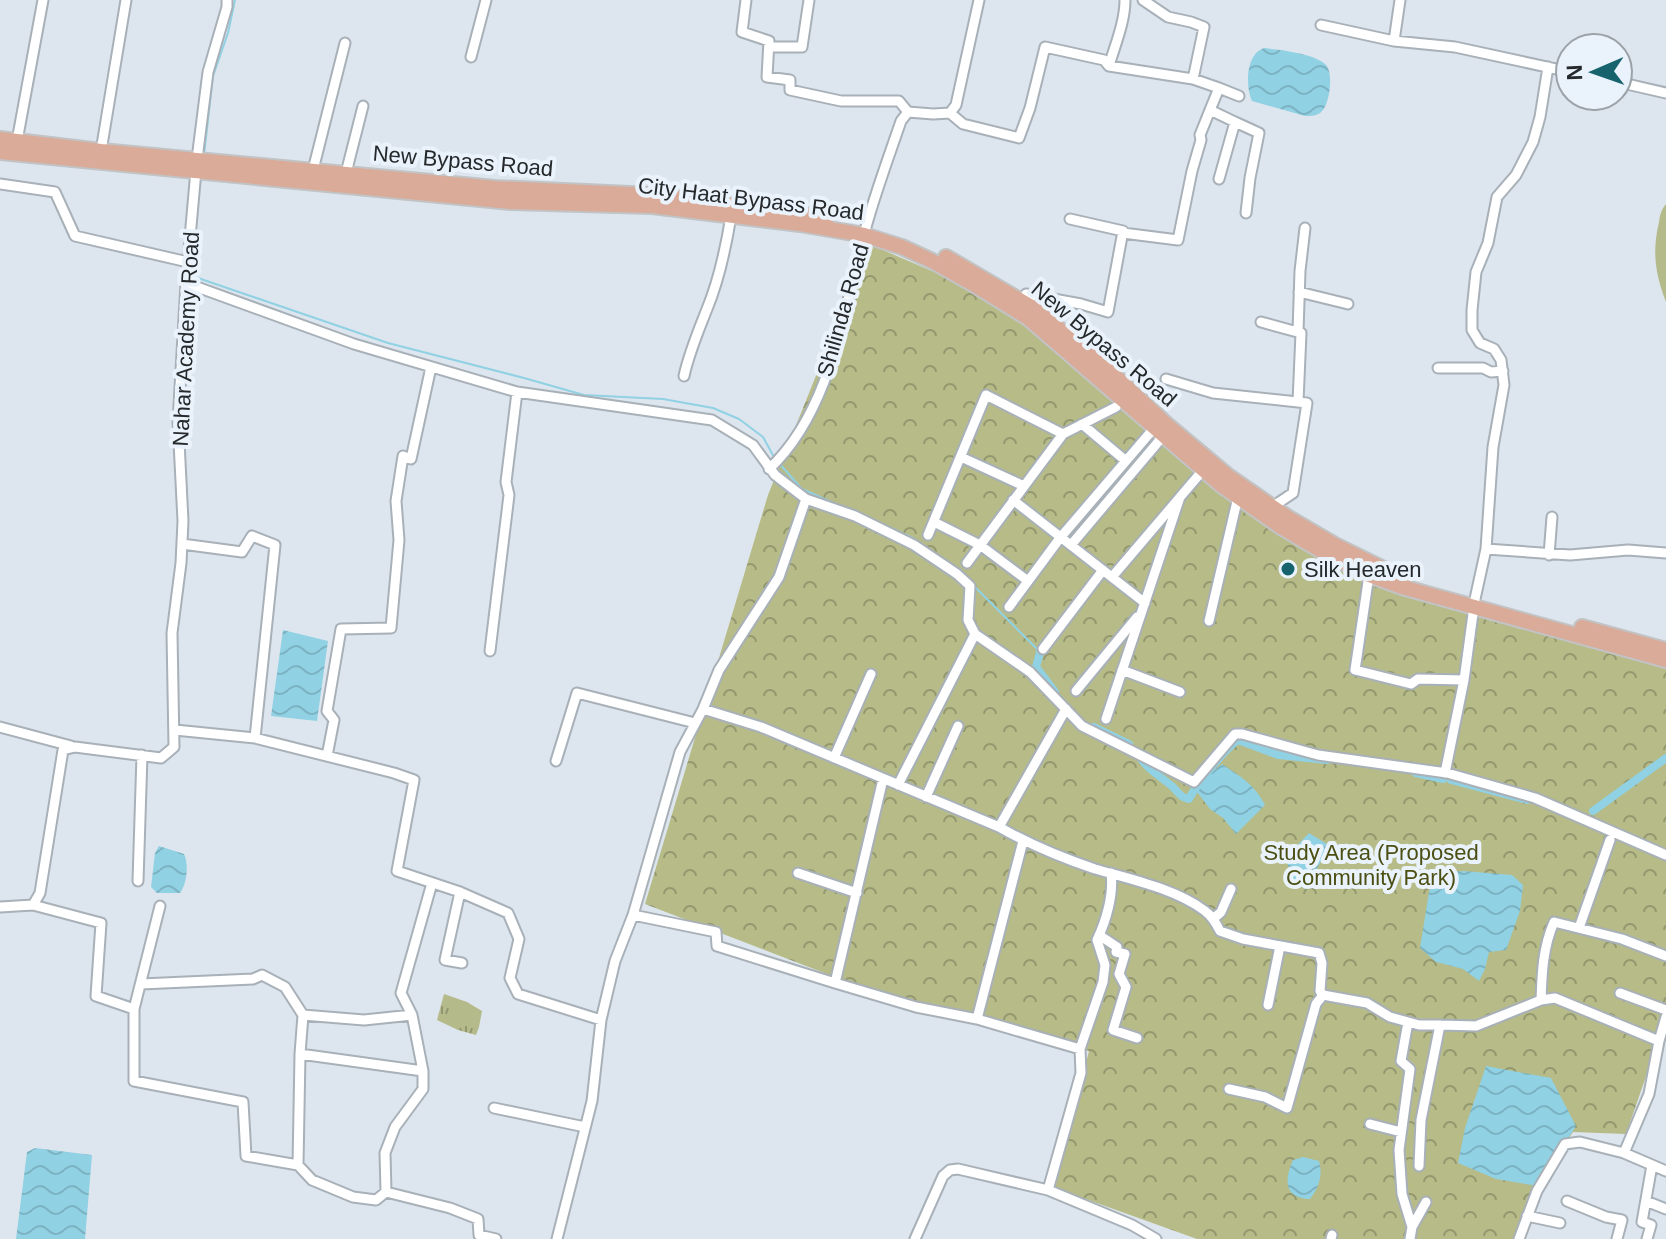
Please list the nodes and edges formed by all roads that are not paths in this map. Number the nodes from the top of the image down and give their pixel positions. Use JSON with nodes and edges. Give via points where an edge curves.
{"nodes":[{"id":1,"x":43,"y":0,"type":"edge"},
{"id":2,"x":126,"y":0,"type":"edge"},
{"id":3,"x":486,"y":0,"type":"edge"},
{"id":4,"x":746,"y":0,"type":"edge"},
{"id":5,"x":809,"y":0,"type":"edge"},
{"id":6,"x":979,"y":0,"type":"edge"},
{"id":7,"x":1125,"y":0,"type":"edge"},
{"id":8,"x":1143,"y":0,"type":"edge"},
{"id":9,"x":1400,"y":0,"type":"edge"},
{"id":10,"x":228,"y":5,"type":"edge"},
{"id":11,"x":1321,"y":25,"type":"dead end"},
{"id":12,"x":1394,"y":41,"type":"junction"},
{"id":13,"x":345,"y":43,"type":"dead end"},
{"id":14,"x":770,"y":47,"type":"junction"},
{"id":15,"x":471,"y":57,"type":"dead end"},
{"id":16,"x":1109,"y":66,"type":"junction"},
{"id":17,"x":1548,"y":67,"type":"junction"},
{"id":18,"x":1554,"y":68,"type":"edge"},
{"id":19,"x":1193,"y":79,"type":"junction"},
{"id":20,"x":1634,"y":86,"type":"edge"},
{"id":21,"x":1219,"y":88,"type":"junction"},
{"id":22,"x":1666,"y":93,"type":"edge"},
{"id":23,"x":1239,"y":96,"type":"dead end"},
{"id":24,"x":363,"y":106,"type":"dead end"},
{"id":25,"x":1210,"y":110,"type":"junction"},
{"id":26,"x":908,"y":112,"type":"junction"},
{"id":27,"x":950,"y":113,"type":"junction"},
{"id":28,"x":1235,"y":122,"type":"junction"},
{"id":29,"x":0,"y":139,"type":"edge"},
{"id":30,"x":17,"y":141,"type":"junction"},
{"id":31,"x":101,"y":151,"type":"junction"},
{"id":32,"x":0,"y":152,"type":"edge"},
{"id":33,"x":197,"y":165,"type":"junction"},
{"id":34,"x":313,"y":170,"type":"junction"},
{"id":35,"x":346,"y":173,"type":"junction"},
{"id":36,"x":1219,"y":179,"type":"dead end"},
{"id":37,"x":0,"y":184,"type":"edge"},
{"id":38,"x":1246,"y":213,"type":"dead end"},
{"id":39,"x":731,"y":216,"type":"junction"},
{"id":40,"x":1070,"y":219,"type":"dead end"},
{"id":41,"x":1305,"y":228,"type":"dead end"},
{"id":42,"x":865,"y":231,"type":"junction"},
{"id":43,"x":1123,"y":233,"type":"junction"},
{"id":44,"x":188,"y":262,"type":"junction"},
{"id":45,"x":186,"y":283,"type":"junction"},
{"id":46,"x":1299,"y":292,"type":"junction"},
{"id":47,"x":1026,"y":294,"type":"dead end"},
{"id":48,"x":1348,"y":304,"type":"dead end"},
{"id":49,"x":1261,"y":322,"type":"dead end"},
{"id":50,"x":1298,"y":332,"type":"junction"},
{"id":51,"x":431,"y":367,"type":"junction"},
{"id":52,"x":1438,"y":368,"type":"dead end"},
{"id":53,"x":1503,"y":371,"type":"junction"},
{"id":54,"x":684,"y":376,"type":"dead end"},
{"id":55,"x":1166,"y":379,"type":"dead end"},
{"id":56,"x":517,"y":392,"type":"junction"},
{"id":57,"x":1298,"y":402,"type":"junction"},
{"id":58,"x":1116,"y":407,"type":"dead end"},
{"id":59,"x":1082,"y":424,"type":"junction"},
{"id":60,"x":1160,"y":431,"type":"junction"},
{"id":61,"x":1063,"y":434,"type":"junction"},
{"id":62,"x":961,"y":457,"type":"junction"},
{"id":63,"x":1126,"y":461,"type":"junction"},
{"id":64,"x":770,"y":467,"type":"junction"},
{"id":65,"x":1198,"y":476,"type":"dead end"},
{"id":66,"x":1024,"y":486,"type":"junction"},
{"id":67,"x":1180,"y":497,"type":"junction"},
{"id":68,"x":1238,"y":497,"type":"junction"},
{"id":69,"x":806,"y":499,"type":"junction"},
{"id":70,"x":1013,"y":500,"type":"junction"},
{"id":71,"x":1272,"y":507,"type":"junction"},
{"id":72,"x":1552,"y":517,"type":"dead end"},
{"id":73,"x":934,"y":522,"type":"junction"},
{"id":74,"x":928,"y":535,"type":"dead end"},
{"id":75,"x":1061,"y":537,"type":"junction"},
{"id":76,"x":182,"y":544,"type":"junction"},
{"id":77,"x":980,"y":545,"type":"junction"},
{"id":78,"x":1071,"y":545,"type":"junction"},
{"id":79,"x":1486,"y":549,"type":"junction"},
{"id":80,"x":1666,"y":553,"type":"edge"},
{"id":81,"x":1549,"y":555,"type":"junction"},
{"id":82,"x":967,"y":563,"type":"dead end"},
{"id":83,"x":1108,"y":574,"type":"junction"},
{"id":84,"x":1369,"y":575,"type":"junction"},
{"id":85,"x":1028,"y":581,"type":"junction"},
{"id":86,"x":1474,"y":603,"type":"junction"},
{"id":87,"x":1009,"y":607,"type":"dead end"},
{"id":88,"x":1143,"y":607,"type":"junction"},
{"id":89,"x":1209,"y":621,"type":"dead end"},
{"id":90,"x":975,"y":634,"type":"junction"},
{"id":91,"x":1043,"y":649,"type":"dead end"},
{"id":92,"x":1666,"y":650,"type":"edge"},
{"id":93,"x":490,"y":651,"type":"dead end"},
{"id":94,"x":1666,"y":660,"type":"edge"},
{"id":95,"x":1122,"y":670,"type":"junction"},
{"id":96,"x":871,"y":674,"type":"dead end"},
{"id":97,"x":1464,"y":680,"type":"junction"},
{"id":98,"x":1076,"y":691,"type":"dead end"},
{"id":99,"x":1180,"y":692,"type":"dead end"},
{"id":100,"x":703,"y":709,"type":"junction"},
{"id":101,"x":1066,"y":709,"type":"junction"},
{"id":102,"x":1106,"y":719,"type":"dead end"},
{"id":103,"x":695,"y":723,"type":"junction"},
{"id":104,"x":958,"y":726,"type":"dead end"},
{"id":105,"x":0,"y":727,"type":"edge"},
{"id":106,"x":175,"y":730,"type":"junction"},
{"id":107,"x":255,"y":738,"type":"junction"},
{"id":108,"x":75,"y":747,"type":"junction"},
{"id":109,"x":142,"y":755,"type":"junction"},
{"id":110,"x":327,"y":756,"type":"junction"},
{"id":111,"x":834,"y":758,"type":"junction"},
{"id":112,"x":556,"y":761,"type":"dead end"},
{"id":113,"x":1445,"y":773,"type":"junction"},
{"id":114,"x":883,"y":779,"type":"junction"},
{"id":115,"x":898,"y":785,"type":"junction"},
{"id":116,"x":926,"y":797,"type":"junction"},
{"id":117,"x":999,"y":827,"type":"junction"},
{"id":118,"x":1610,"y":840,"type":"dead end"},
{"id":119,"x":1023,"y":841,"type":"junction"},
{"id":120,"x":1666,"y":855,"type":"edge"},
{"id":121,"x":798,"y":873,"type":"dead end"},
{"id":122,"x":1111,"y":873,"type":"junction"},
{"id":123,"x":138,"y":881,"type":"dead end"},
{"id":124,"x":432,"y":883,"type":"junction"},
{"id":125,"x":1231,"y":889,"type":"dead end"},
{"id":126,"x":460,"y":892,"type":"junction"},
{"id":127,"x":857,"y":893,"type":"junction"},
{"id":128,"x":33,"y":905,"type":"junction"},
{"id":129,"x":160,"y":906,"type":"dead end"},
{"id":130,"x":0,"y":907,"type":"edge"},
{"id":131,"x":633,"y":915,"type":"junction"},
{"id":132,"x":1213,"y":919,"type":"junction"},
{"id":133,"x":1579,"y":928,"type":"junction"},
{"id":134,"x":1099,"y":935,"type":"junction"},
{"id":135,"x":1280,"y":946,"type":"junction"},
{"id":136,"x":1666,"y":956,"type":"edge"},
{"id":137,"x":462,"y":963,"type":"dead end"},
{"id":138,"x":835,"y":983,"type":"junction"},
{"id":139,"x":141,"y":984,"type":"junction"},
{"id":140,"x":1620,"y":993,"type":"dead end"},
{"id":141,"x":1323,"y":995,"type":"junction"},
{"id":142,"x":1541,"y":1000,"type":"junction"},
{"id":143,"x":1268,"y":1005,"type":"dead end"},
{"id":144,"x":134,"y":1009,"type":"junction"},
{"id":145,"x":1666,"y":1010,"type":"edge"},
{"id":146,"x":303,"y":1015,"type":"junction"},
{"id":147,"x":412,"y":1015,"type":"junction"},
{"id":148,"x":1666,"y":1017,"type":"edge"},
{"id":149,"x":977,"y":1019,"type":"junction"},
{"id":150,"x":601,"y":1020,"type":"junction"},
{"id":151,"x":1408,"y":1022,"type":"junction"},
{"id":152,"x":1440,"y":1025,"type":"junction"},
{"id":153,"x":1137,"y":1038,"type":"dead end"},
{"id":154,"x":1659,"y":1041,"type":"junction"},
{"id":155,"x":1080,"y":1049,"type":"junction"},
{"id":156,"x":300,"y":1054,"type":"junction"},
{"id":157,"x":423,"y":1071,"type":"junction"},
{"id":158,"x":1229,"y":1089,"type":"dead end"},
{"id":159,"x":494,"y":1108,"type":"dead end"},
{"id":160,"x":1370,"y":1124,"type":"dead end"},
{"id":161,"x":585,"y":1127,"type":"junction"},
{"id":162,"x":1401,"y":1132,"type":"junction"},
{"id":163,"x":1624,"y":1153,"type":"junction"},
{"id":164,"x":298,"y":1165,"type":"junction"},
{"id":165,"x":1652,"y":1165,"type":"junction"},
{"id":166,"x":1419,"y":1166,"type":"dead end"},
{"id":167,"x":1666,"y":1171,"type":"edge"},
{"id":168,"x":1048,"y":1190,"type":"junction"},
{"id":169,"x":386,"y":1192,"type":"junction"},
{"id":170,"x":1567,"y":1201,"type":"dead end"},
{"id":171,"x":1646,"y":1201,"type":"junction"},
{"id":172,"x":1426,"y":1202,"type":"dead end"},
{"id":173,"x":1666,"y":1209,"type":"edge"},
{"id":174,"x":1527,"y":1216,"type":"junction"},
{"id":175,"x":1622,"y":1220,"type":"junction"},
{"id":176,"x":1642,"y":1222,"type":"junction"},
{"id":177,"x":1560,"y":1223,"type":"dead end"},
{"id":178,"x":1412,"y":1227,"type":"junction"},
{"id":179,"x":496,"y":1239,"type":"edge"},
{"id":180,"x":557,"y":1239,"type":"edge"},
{"id":181,"x":915,"y":1239,"type":"edge"},
{"id":182,"x":1156,"y":1239,"type":"edge"},
{"id":183,"x":1410,"y":1239,"type":"edge"},
{"id":184,"x":1519,"y":1239,"type":"edge"},
{"id":185,"x":1617,"y":1239,"type":"edge"},
{"id":186,"x":1647,"y":1239,"type":"edge"}],
"edges":[{"from":1,"to":30,"type":"street"},
{"from":2,"to":31,"type":"street"},
{"from":3,"to":15,"type":"street"},
{"from":4,"to":14,"type":"street","via":[[742,32],[769,41]]},
{"from":5,"to":14,"type":"street","via":[[802,47]]},
{"from":6,"to":27,"type":"street"},
{"from":7,"to":16,"type":"street"},
{"from":8,"to":19,"type":"street","via":[[1168,17],[1204,27]]},
{"from":9,"to":12,"type":"street"},
{"from":10,"to":33,"type":"street","name":"Nahar Academy Road","via":[[208,72]]},
{"from":11,"to":12,"type":"street"},
{"from":12,"to":17,"type":"street","via":[[1455,47]]},
{"from":13,"to":34,"type":"street"},
{"from":14,"to":26,"type":"street","via":[[767,77],[790,80],[790,90],[841,101],[899,101]]},
{"from":16,"to":19,"type":"street"},
{"from":16,"to":27,"type":"street","via":[[1104,60],[1045,47],[1019,138],[963,124]]},
{"from":17,"to":18,"type":"street"},
{"from":17,"to":53,"type":"street","via":[[1533,142],[1497,197],[1476,272],[1472,330],[1480,343],[1494,349]]},
{"from":19,"to":21,"type":"street"},
{"from":20,"to":22,"type":"street"},
{"from":21,"to":23,"type":"street"},
{"from":21,"to":25,"type":"street"},
{"from":24,"to":35,"type":"street"},
{"from":25,"to":28,"type":"street"},
{"from":25,"to":43,"type":"street","via":[[1178,240]]},
{"from":26,"to":27,"type":"street"},
{"from":26,"to":42,"type":"street","name":"Shilinda Road"},
{"from":28,"to":36,"type":"street"},
{"from":28,"to":38,"type":"street","via":[[1259,133]]},
{"from":29,"to":30,"type":"main road","name":"New Bypass Road"},
{"from":30,"to":31,"type":"main road","name":"New Bypass Road"},
{"from":31,"to":33,"type":"main road","name":"New Bypass Road"},
{"from":32,"to":33,"type":"main road","name":"City Haat Bypass Road"},
{"from":33,"to":34,"type":"main road","name":"New Bypass Road"},
{"from":33,"to":39,"type":"main road","name":"City Haat Bypass Road","via":[[511,202],[652,206]]},
{"from":33,"to":44,"type":"street","name":"Nahar Academy Road"},
{"from":34,"to":35,"type":"main road","name":"New Bypass Road"},
{"from":35,"to":42,"type":"main road","name":"New Bypass Road","via":[[495,188],[653,195],[802,214]]},
{"from":37,"to":44,"type":"street","via":[[55,192],[75,236]]},
{"from":39,"to":42,"type":"main road","name":"City Haat Bypass Road"},
{"from":39,"to":54,"type":"street"},
{"from":40,"to":43,"type":"street"},
{"from":41,"to":46,"type":"street"},
{"from":42,"to":60,"type":"main road","name":"City Haat Bypass Road","via":[[932,261],[1028,318]]},
{"from":42,"to":64,"type":"street","name":"Shilinda Road","via":[[837,345],[797,436]]},
{"from":42,"to":71,"type":"main road","name":"New Bypass Road","via":[[937,252],[1035,309],[1228,476]]},
{"from":43,"to":47,"type":"street","via":[[1108,312]]},
{"from":44,"to":45,"type":"street","name":"Nahar Academy Road"},
{"from":45,"to":51,"type":"street"},
{"from":45,"to":76,"type":"street","name":"Nahar Academy Road","via":[[178,422]]},
{"from":46,"to":48,"type":"street"},
{"from":46,"to":50,"type":"street"},
{"from":49,"to":50,"type":"street"},
{"from":50,"to":57,"type":"street"},
{"from":51,"to":56,"type":"street"},
{"from":51,"to":110,"type":"street","via":[[411,459],[403,456],[399,476],[391,628],[341,629],[327,711],[334,720]]},
{"from":52,"to":53,"type":"street"},
{"from":53,"to":79,"type":"street"},
{"from":55,"to":57,"type":"street","via":[[1213,393]]},
{"from":56,"to":64,"type":"street","via":[[712,420],[753,445]]},
{"from":56,"to":93,"type":"street"},
{"from":57,"to":71,"type":"street","via":[[1307,403],[1307,411],[1293,493]]},
{"from":58,"to":59,"type":"street"},
{"from":59,"to":61,"type":"street"},
{"from":59,"to":63,"type":"street"},
{"from":60,"to":63,"type":"street"},
{"from":60,"to":68,"type":"main road","name":"City Haat Bypass Road"},
{"from":60,"to":78,"type":"street"},
{"from":61,"to":62,"type":"street","via":[[986,395]]},
{"from":61,"to":66,"type":"street"},
{"from":62,"to":66,"type":"street"},
{"from":62,"to":73,"type":"street"},
{"from":63,"to":75,"type":"street"},
{"from":64,"to":69,"type":"street"},
{"from":65,"to":67,"type":"street"},
{"from":66,"to":70,"type":"street"},
{"from":67,"to":83,"type":"street"},
{"from":67,"to":88,"type":"street"},
{"from":68,"to":84,"type":"main road","name":"City Haat Bypass Road"},
{"from":68,"to":89,"type":"street"},
{"from":69,"to":90,"type":"street","via":[[891,533],[957,574],[970,586],[968,620]]},
{"from":69,"to":100,"type":"street","via":[[779,577],[719,670]]},
{"from":70,"to":75,"type":"street"},
{"from":70,"to":77,"type":"street"},
{"from":71,"to":86,"type":"main road","name":"New Bypass Road","via":[[1370,564]]},
{"from":72,"to":81,"type":"street"},
{"from":73,"to":74,"type":"street"},
{"from":73,"to":77,"type":"street"},
{"from":75,"to":78,"type":"street"},
{"from":75,"to":85,"type":"street"},
{"from":76,"to":106,"type":"street","name":"Nahar Academy Road","via":[[172,633]]},
{"from":76,"to":107,"type":"street","via":[[242,552],[252,536],[275,545]]},
{"from":77,"to":82,"type":"street"},
{"from":77,"to":85,"type":"street"},
{"from":78,"to":83,"type":"street"},
{"from":79,"to":81,"type":"street"},
{"from":79,"to":86,"type":"street"},
{"from":80,"to":81,"type":"street"},
{"from":83,"to":88,"type":"street"},
{"from":83,"to":91,"type":"street"},
{"from":84,"to":86,"type":"main road","name":"City Haat Bypass Road"},
{"from":84,"to":97,"type":"street","via":[[1355,670],[1411,684],[1418,679]]},
{"from":85,"to":87,"type":"street"},
{"from":86,"to":92,"type":"main road","name":"New Bypass Road"},
{"from":86,"to":94,"type":"main road","name":"City Haat Bypass Road"},
{"from":86,"to":97,"type":"street"},
{"from":88,"to":95,"type":"street"},
{"from":88,"to":98,"type":"street"},
{"from":90,"to":101,"type":"street","via":[[1030,672]]},
{"from":90,"to":115,"type":"street"},
{"from":95,"to":99,"type":"street"},
{"from":95,"to":102,"type":"street"},
{"from":96,"to":111,"type":"street"},
{"from":97,"to":113,"type":"street"},
{"from":100,"to":103,"type":"street"},
{"from":100,"to":111,"type":"street"},
{"from":101,"to":113,"type":"street","via":[[1082,726],[1194,782],[1235,734],[1318,755]]},
{"from":101,"to":117,"type":"street"},
{"from":103,"to":112,"type":"street","via":[[577,693]]},
{"from":103,"to":131,"type":"street","via":[[680,752]]},
{"from":104,"to":116,"type":"street"},
{"from":105,"to":108,"type":"street"},
{"from":106,"to":107,"type":"street"},
{"from":106,"to":109,"type":"street","via":[[174,747],[161,758]]},
{"from":107,"to":110,"type":"street"},
{"from":108,"to":109,"type":"street"},
{"from":108,"to":128,"type":"street","via":[[63,750],[40,893]]},
{"from":109,"to":123,"type":"street"},
{"from":110,"to":124,"type":"street","via":[[414,780],[397,871]]},
{"from":111,"to":114,"type":"street"},
{"from":113,"to":120,"type":"street","via":[[1535,798]]},
{"from":114,"to":115,"type":"street"},
{"from":114,"to":127,"type":"street"},
{"from":115,"to":116,"type":"street"},
{"from":116,"to":117,"type":"street"},
{"from":117,"to":119,"type":"street"},
{"from":118,"to":133,"type":"street"},
{"from":119,"to":122,"type":"street"},
{"from":119,"to":149,"type":"street"},
{"from":121,"to":127,"type":"street"},
{"from":122,"to":132,"type":"street","via":[[1177,896]]},
{"from":122,"to":134,"type":"street","via":[[1113,888]]},
{"from":124,"to":126,"type":"street"},
{"from":124,"to":147,"type":"street","via":[[401,993]]},
{"from":125,"to":132,"type":"street"},
{"from":126,"to":137,"type":"street","via":[[445,960]]},
{"from":126,"to":150,"type":"street","via":[[508,913],[519,939],[510,978],[518,994]]},
{"from":127,"to":138,"type":"street"},
{"from":128,"to":130,"type":"street"},
{"from":128,"to":144,"type":"street","via":[[101,923],[96,996]]},
{"from":129,"to":139,"type":"street"},
{"from":131,"to":138,"type":"street","via":[[716,932],[717,946]]},
{"from":131,"to":150,"type":"street"},
{"from":132,"to":135,"type":"street","via":[[1220,931]]},
{"from":133,"to":136,"type":"street"},
{"from":133,"to":142,"type":"street","via":[[1554,922],[1543,962]]},
{"from":134,"to":153,"type":"street","via":[[1125,954],[1119,974],[1126,987],[1113,1030]]},
{"from":134,"to":155,"type":"street","via":[[1103,982]]},
{"from":135,"to":141,"type":"street","via":[[1319,953]]},
{"from":135,"to":143,"type":"street"},
{"from":138,"to":149,"type":"street"},
{"from":139,"to":144,"type":"street"},
{"from":139,"to":146,"type":"street","via":[[262,975],[285,987]]},
{"from":140,"to":145,"type":"street"},
{"from":141,"to":151,"type":"street","via":[[1367,1003]]},
{"from":141,"to":158,"type":"street","via":[[1287,1108]]},
{"from":142,"to":152,"type":"street","via":[[1476,1026]]},
{"from":142,"to":154,"type":"street","via":[[1559,999]]},
{"from":144,"to":164,"type":"street","via":[[134,1081],[243,1102],[246,1156]]},
{"from":146,"to":147,"type":"street","via":[[364,1020]]},
{"from":146,"to":156,"type":"street"},
{"from":147,"to":157,"type":"street"},
{"from":148,"to":154,"type":"street"},
{"from":149,"to":155,"type":"street"},
{"from":150,"to":161,"type":"street"},
{"from":151,"to":152,"type":"street"},
{"from":151,"to":162,"type":"street","via":[[1401,1061],[1410,1069]]},
{"from":152,"to":166,"type":"street","via":[[1421,1120]]},
{"from":154,"to":163,"type":"street","via":[[1649,1094]]},
{"from":155,"to":168,"type":"street","via":[[1081,1073]]},
{"from":156,"to":157,"type":"street"},
{"from":156,"to":164,"type":"street"},
{"from":157,"to":169,"type":"street","via":[[423,1089],[395,1127],[385,1153]]},
{"from":159,"to":161,"type":"street"},
{"from":160,"to":162,"type":"street"},
{"from":161,"to":180,"type":"street"},
{"from":162,"to":178,"type":"street","via":[[1402,1194]]},
{"from":163,"to":165,"type":"street"},
{"from":163,"to":174,"type":"street","via":[[1580,1142],[1565,1144]]},
{"from":164,"to":169,"type":"street","via":[[312,1180],[353,1197],[376,1200]]},
{"from":165,"to":167,"type":"street"},
{"from":165,"to":171,"type":"street"},
{"from":168,"to":181,"type":"street","via":[[950,1170]]},
{"from":168,"to":182,"type":"street"},
{"from":169,"to":179,"type":"street","via":[[478,1219],[479,1235]]},
{"from":170,"to":175,"type":"street"},
{"from":171,"to":173,"type":"street"},
{"from":171,"to":176,"type":"street"},
{"from":172,"to":178,"type":"street"},
{"from":174,"to":177,"type":"street"},
{"from":174,"to":184,"type":"street"},
{"from":175,"to":176,"type":"street"},
{"from":175,"to":185,"type":"street"},
{"from":176,"to":186,"type":"street","via":[[1651,1225]]},
{"from":178,"to":183,"type":"street"}]}
